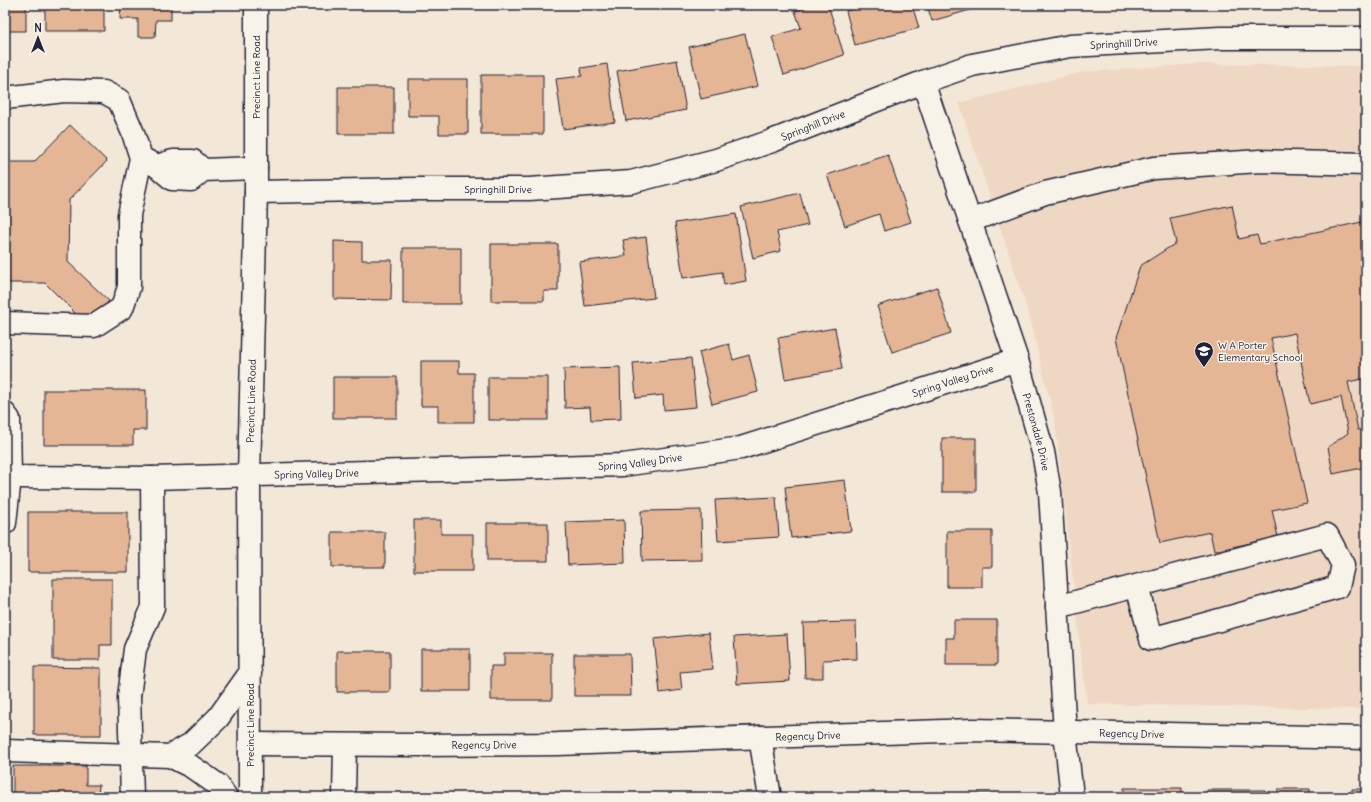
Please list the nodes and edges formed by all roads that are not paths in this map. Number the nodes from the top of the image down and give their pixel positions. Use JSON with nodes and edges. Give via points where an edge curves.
{"nodes":[{"id":1,"x":256,"y":5,"type":"edge"},
{"id":2,"x":1366,"y":38,"type":"edge"},
{"id":3,"x":924,"y":82,"type":"junction"},
{"id":4,"x":5,"y":98,"type":"edge"},
{"id":5,"x":149,"y":162,"type":"junction"},
{"id":6,"x":1366,"y":164,"type":"edge"},
{"id":7,"x":256,"y":168,"type":"junction"},
{"id":8,"x":256,"y":192,"type":"junction"},
{"id":9,"x":970,"y":221,"type":"junction"},
{"id":10,"x":5,"y":323,"type":"edge"},
{"id":11,"x":1017,"y":360,"type":"junction"},
{"id":12,"x":5,"y":414,"type":"edge"},
{"id":13,"x":249,"y":476,"type":"junction"},
{"id":14,"x":10,"y":477,"type":"junction"},
{"id":15,"x":152,"y":478,"type":"junction"},
{"id":16,"x":5,"y":522,"type":"edge"},
{"id":17,"x":1137,"y":586,"type":"junction"},
{"id":18,"x":1057,"y":607,"type":"junction"},
{"id":19,"x":250,"y":673,"type":"junction"},
{"id":20,"x":1064,"y":732,"type":"junction"},
{"id":21,"x":760,"y":737,"type":"junction"},
{"id":22,"x":1366,"y":738,"type":"edge"},
{"id":23,"x":250,"y":744,"type":"junction"},
{"id":24,"x":345,"y":745,"type":"junction"},
{"id":25,"x":5,"y":751,"type":"edge"},
{"id":26,"x":131,"y":754,"type":"junction"},
{"id":27,"x":170,"y":756,"type":"junction"},
{"id":28,"x":132,"y":797,"type":"edge"},
{"id":29,"x":226,"y":797,"type":"edge"},
{"id":30,"x":250,"y":797,"type":"edge"},
{"id":31,"x":344,"y":797,"type":"edge"},
{"id":32,"x":770,"y":797,"type":"edge"},
{"id":33,"x":1072,"y":797,"type":"edge"}],
"edges":[{"from":1,"to":7,"type":"street","name":"Precinct Line Road"},
{"from":2,"to":3,"type":"street","name":"Springhill Drive","via":[[1220,38],[1070,46],[972,65]]},
{"from":3,"to":8,"type":"street","name":"Springhill Drive","via":[[772,141],[716,160],[631,182],[529,189]]},
{"from":3,"to":9,"type":"street","name":"Prestondale Drive"},
{"from":4,"to":5,"type":"street","via":[[64,91],[104,92],[119,100]]},
{"from":5,"to":7,"type":"street","via":[[172,179],[191,180],[203,170]]},
{"from":5,"to":10,"type":"street","via":[[129,215],[129,287],[122,308],[94,326]]},
{"from":6,"to":9,"type":"street","via":[[1260,161],[1154,168],[1045,193]]},
{"from":7,"to":8,"type":"street","name":"Precinct Line Road"},
{"from":8,"to":13,"type":"street","name":"Precinct Line Road"},
{"from":9,"to":11,"type":"street","name":"Prestondale Drive"},
{"from":11,"to":13,"type":"street","name":"Spring Valley Drive","via":[[733,449],[623,465]]},
{"from":11,"to":18,"type":"street","name":"Prestondale Drive","via":[[1043,452],[1050,492]]},
{"from":12,"to":14,"type":"street","via":[[9,419]]},
{"from":13,"to":15,"type":"street","name":"Spring Valley Drive"},
{"from":13,"to":19,"type":"street","name":"Precinct Line Road"},
{"from":14,"to":15,"type":"street","name":"Spring Valley Drive"},
{"from":14,"to":16,"type":"street"},
{"from":15,"to":26,"type":"street","via":[[154,607],[135,649],[129,696]]},
{"from":17,"to":17,"type":"street","via":[[1327,536],[1343,565],[1338,586],[1151,639]]},
{"from":17,"to":18,"type":"street"},
{"from":18,"to":20,"type":"street","name":"Prestondale Drive"},
{"from":19,"to":23,"type":"street","name":"Precinct Line Road"},
{"from":19,"to":27,"type":"street","via":[[218,718],[191,744]]},
{"from":20,"to":21,"type":"street","name":"Regency Drive","via":[[973,730]]},
{"from":20,"to":22,"type":"street","name":"Regency Drive"},
{"from":20,"to":33,"type":"street","name":"Prestondale Drive"},
{"from":21,"to":24,"type":"street","name":"Regency Drive","via":[[558,744]]},
{"from":21,"to":32,"type":"street"},
{"from":23,"to":24,"type":"street","name":"Regency Drive"},
{"from":23,"to":30,"type":"street","name":"Precinct Line Road"},
{"from":24,"to":31,"type":"street"},
{"from":25,"to":26,"type":"street"},
{"from":26,"to":27,"type":"street"},
{"from":26,"to":28,"type":"street"},
{"from":27,"to":29,"type":"street","via":[[218,785]]}]}
